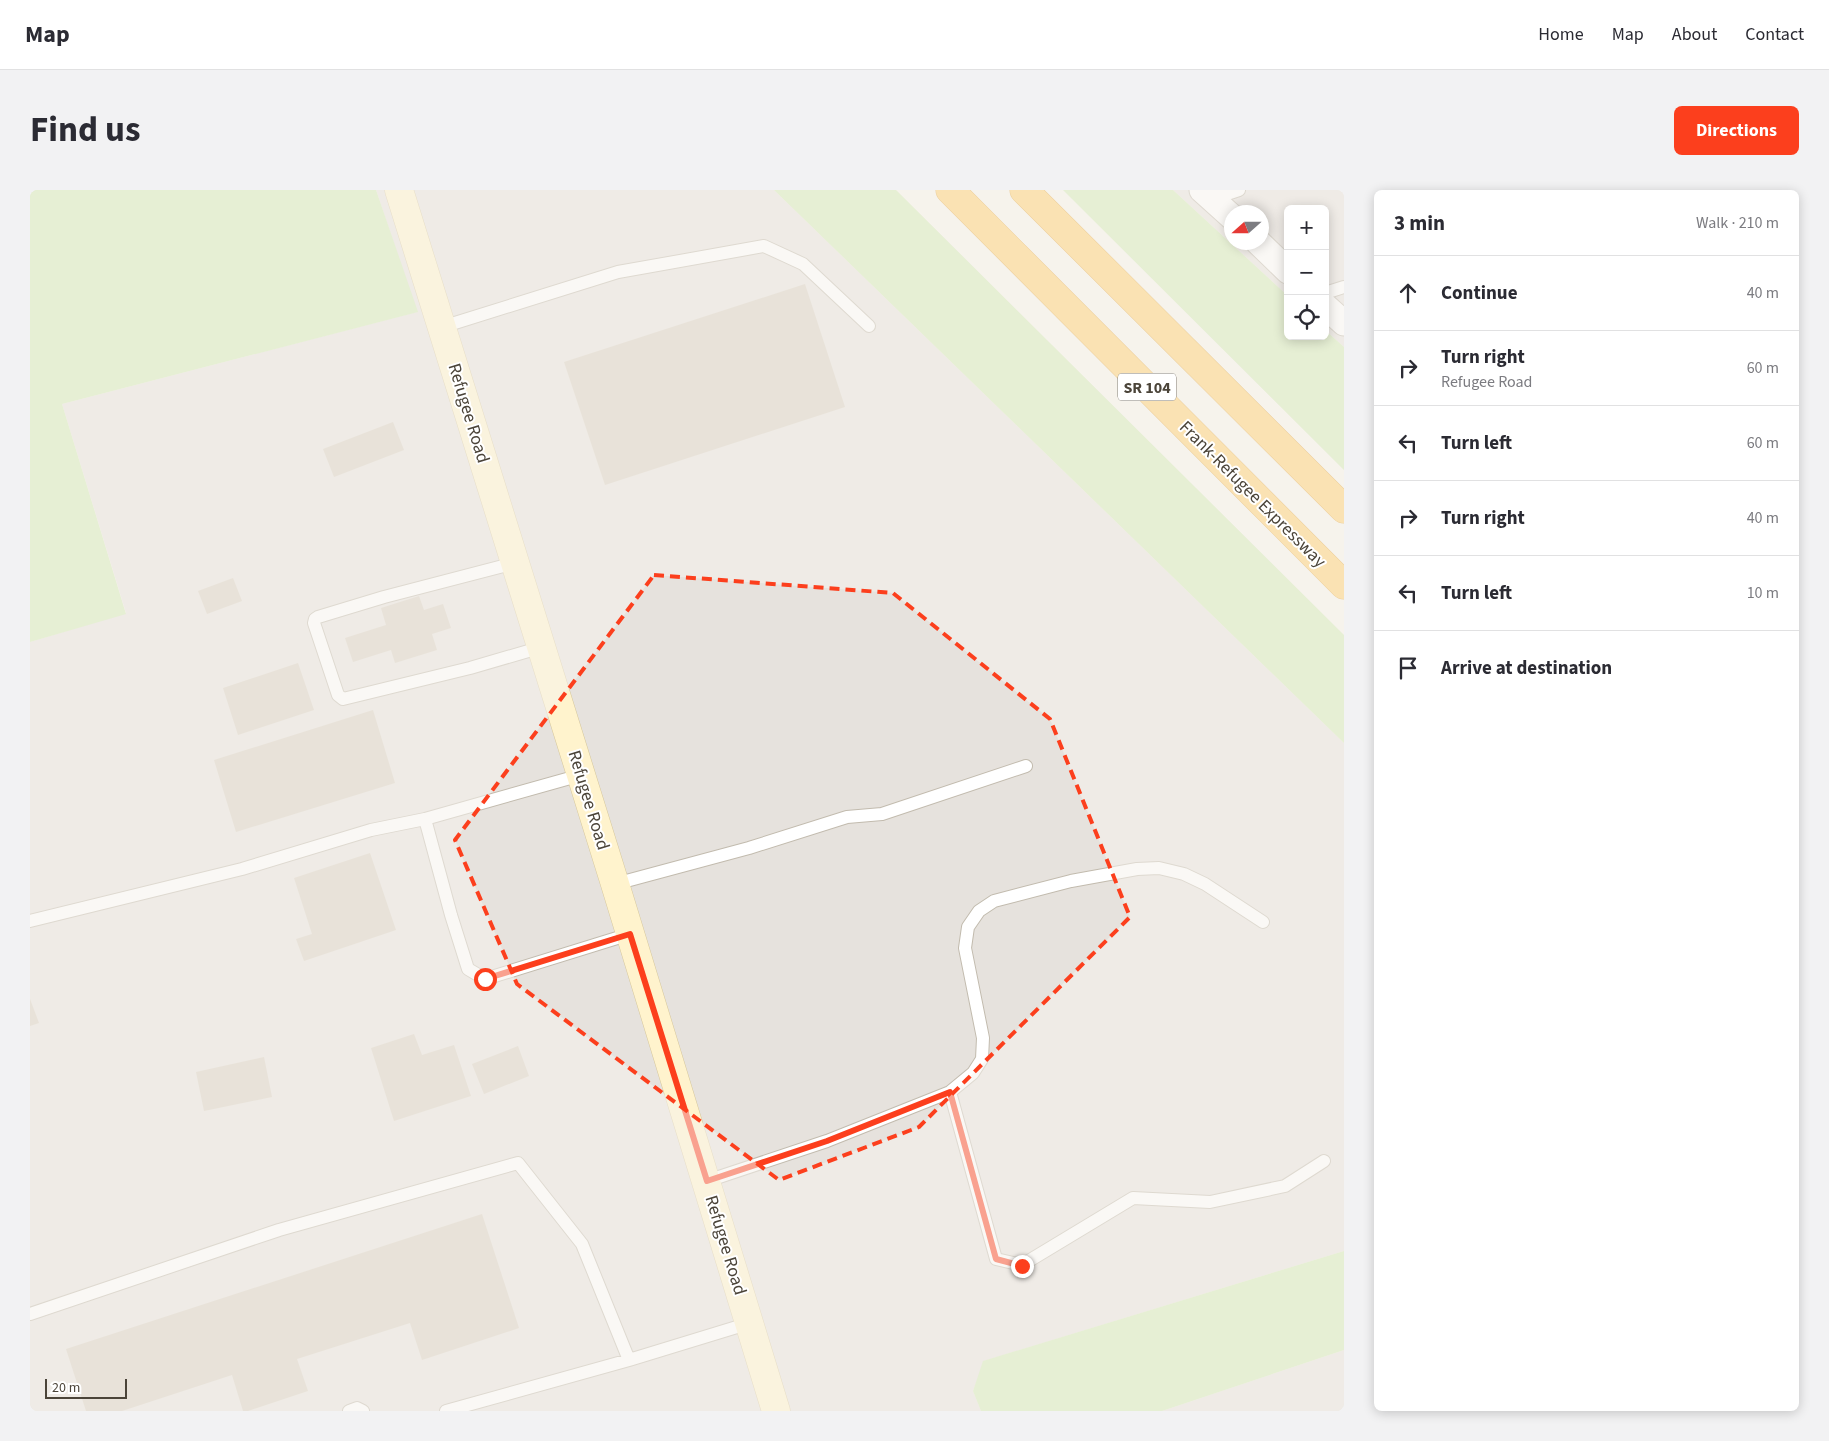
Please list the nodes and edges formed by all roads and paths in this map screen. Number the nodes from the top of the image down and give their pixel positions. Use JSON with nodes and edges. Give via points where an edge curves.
{"nodes":[{"id":1,"x":399,"y":190,"type":"edge"},
{"id":2,"x":950,"y":190,"type":"edge"},
{"id":3,"x":1024,"y":190,"type":"edge"},
{"id":4,"x":1239,"y":190,"type":"edge"},
{"id":5,"x":1207,"y":195,"type":"edge"},
{"id":6,"x":1224,"y":211,"type":"edge"},
{"id":7,"x":1267,"y":250,"type":"edge"},
{"id":8,"x":1284,"y":266,"type":"edge"},
{"id":9,"x":1344,"y":287,"type":"edge"},
{"id":10,"x":1329,"y":292,"type":"edge"},
{"id":11,"x":1329,"y":310,"type":"edge"},
{"id":12,"x":1344,"y":323,"type":"edge"},
{"id":13,"x":869,"y":326,"type":"dead end"},
{"id":14,"x":442,"y":328,"type":"junction"},
{"id":15,"x":1344,"y":509,"type":"edge"},
{"id":16,"x":516,"y":563,"type":"junction"},
{"id":17,"x":1344,"y":585,"type":"edge"},
{"id":18,"x":542,"y":647,"type":"junction"},
{"id":19,"x":1026,"y":766,"type":"dead end"},
{"id":20,"x":581,"y":775,"type":"junction"},
{"id":21,"x":426,"y":819,"type":"junction"},
{"id":22,"x":615,"y":884,"type":"junction"},
{"id":23,"x":30,"y":921,"type":"edge"},
{"id":24,"x":1262,"y":922,"type":"dead end"},
{"id":25,"x":630,"y":934,"type":"junction"},
{"id":26,"x":950,"y":1092,"type":"junction"},
{"id":27,"x":1324,"y":1161,"type":"dead end"},
{"id":28,"x":707,"y":1181,"type":"junction"},
{"id":29,"x":30,"y":1314,"type":"edge"},
{"id":30,"x":750,"y":1323,"type":"junction"},
{"id":31,"x":629,"y":1360,"type":"junction"},
{"id":32,"x":350,"y":1411,"type":"edge"},
{"id":33,"x":363,"y":1411,"type":"edge"},
{"id":34,"x":446,"y":1411,"type":"edge"},
{"id":35,"x":776,"y":1411,"type":"edge"}],
"edges":[{"from":1,"to":14,"type":"main road","name":"Refugee Road"},
{"from":2,"to":17,"type":"highway","name":"Frank-Refugee Expressway","number":"SR 104"},
{"from":3,"to":15,"type":"highway","number":"SR 104"},
{"from":4,"to":5,"type":"lane"},
{"from":5,"to":6,"type":"street"},
{"from":7,"to":8,"type":"street"},
{"from":9,"to":10,"type":"lane"},
{"from":11,"to":12,"type":"street"},
{"from":13,"to":14,"type":"lane","via":[[803,264],[764,246],[618,272]]},
{"from":14,"to":16,"type":"main road","name":"Refugee Road"},
{"from":16,"to":18,"type":"main road","name":"Refugee Road"},
{"from":16,"to":18,"type":"lane","via":[[384,597],[318,617],[314,623],[338,696],[343,699]]},
{"from":18,"to":20,"type":"main road","name":"Refugee Road"},
{"from":19,"to":22,"type":"lane","via":[[882,814],[847,817],[749,848]]},
{"from":20,"to":21,"type":"lane"},
{"from":20,"to":22,"type":"main road","name":"Refugee Road"},
{"from":21,"to":23,"type":"lane","via":[[371,830],[242,869]]},
{"from":21,"to":25,"type":"lane","via":[[468,969],[485,979]]},
{"from":22,"to":25,"type":"main road","name":"Refugee Road"},
{"from":24,"to":26,"type":"lane","via":[[1205,884],[1184,874],[1159,868],[1072,881],[994,901],[979,911],[968,927],[966,948],[983,1038],[982,1059],[973,1073]]},
{"from":25,"to":28,"type":"main road","name":"Refugee Road"},
{"from":26,"to":27,"type":"lane","via":[[996,1259],[1022,1266],[1133,1198],[1210,1202],[1285,1186]]},
{"from":26,"to":28,"type":"lane","via":[[827,1141]]},
{"from":28,"to":30,"type":"main road","name":"Refugee Road"},
{"from":29,"to":31,"type":"lane","via":[[279,1230],[518,1163],[582,1244]]},
{"from":30,"to":31,"type":"lane"},
{"from":30,"to":35,"type":"main road","name":"Refugee Road"},
{"from":31,"to":34,"type":"lane"},
{"from":32,"to":33,"type":"lane","via":[[357,1408]]}]}
